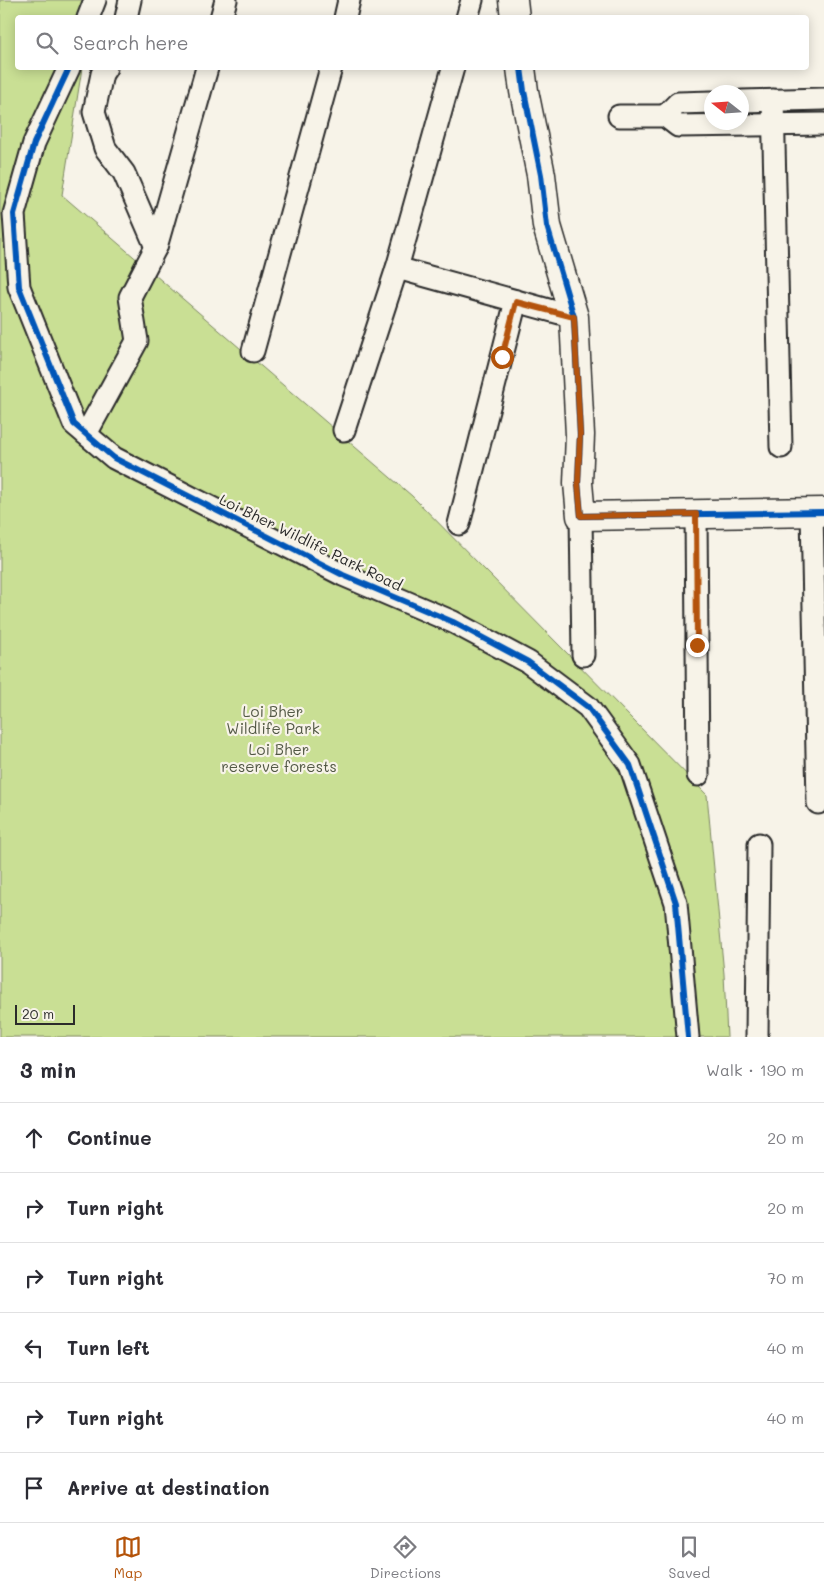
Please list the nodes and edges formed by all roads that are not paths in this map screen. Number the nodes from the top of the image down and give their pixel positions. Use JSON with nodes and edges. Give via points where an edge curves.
{"nodes":[{"id":1,"x":95,"y":0,"type":"edge"},
{"id":2,"x":130,"y":0,"type":"edge"},
{"id":3,"x":226,"y":0,"type":"edge"},
{"id":4,"x":349,"y":0,"type":"edge"},
{"id":5,"x":472,"y":0,"type":"edge"},
{"id":6,"x":513,"y":0,"type":"edge"},
{"id":7,"x":89,"y":15,"type":"edge"},
{"id":8,"x":127,"y":15,"type":"edge"},
{"id":9,"x":222,"y":15,"type":"edge"},
{"id":10,"x":345,"y":15,"type":"edge"},
{"id":11,"x":468,"y":15,"type":"edge"},
{"id":12,"x":515,"y":15,"type":"edge"},
{"id":13,"x":68,"y":70,"type":"edge"},
{"id":14,"x":105,"y":70,"type":"edge"},
{"id":15,"x":206,"y":70,"type":"edge"},
{"id":16,"x":330,"y":70,"type":"edge"},
{"id":17,"x":452,"y":70,"type":"edge"},
{"id":18,"x":521,"y":70,"type":"edge"},
{"id":19,"x":824,"y":99,"type":"edge"},
{"id":20,"x":773,"y":100,"type":"junction"},
{"id":21,"x":749,"y":101,"type":"edge"},
{"id":22,"x":704,"y":102,"type":"edge"},
{"id":23,"x":619,"y":116,"type":"dead end"},
{"id":24,"x":666,"y":116,"type":"junction"},
{"id":25,"x":774,"y":124,"type":"junction"},
{"id":26,"x":824,"y":124,"type":"edge"},
{"id":27,"x":156,"y":247,"type":"junction"},
{"id":28,"x":397,"y":268,"type":"junction"},
{"id":29,"x":516,"y":302,"type":"junction"},
{"id":30,"x":574,"y":317,"type":"junction"},
{"id":31,"x":253,"y":351,"type":"dead end"},
{"id":32,"x":344,"y":430,"type":"dead end"},
{"id":33,"x":86,"y":434,"type":"junction"},
{"id":34,"x":781,"y":446,"type":"dead end"},
{"id":35,"x":818,"y":512,"type":"edge"},
{"id":36,"x":696,"y":514,"type":"junction"},
{"id":37,"x":581,"y":516,"type":"junction"},
{"id":38,"x":459,"y":524,"type":"dead end"},
{"id":39,"x":583,"y":655,"type":"dead end"},
{"id":40,"x":698,"y":775,"type":"dead end"},
{"id":41,"x":818,"y":803,"type":"dead end"},
{"id":42,"x":759,"y":844,"type":"dead end"},
{"id":43,"x":688,"y":1037,"type":"edge"},
{"id":44,"x":757,"y":1037,"type":"edge"}],
"edges":[{"from":1,"to":7,"type":"street"},
{"from":2,"to":8,"type":"street"},
{"from":3,"to":9,"type":"street"},
{"from":4,"to":10,"type":"street"},
{"from":5,"to":11,"type":"street"},
{"from":6,"to":12,"type":"street"},
{"from":13,"to":33,"type":"street","name":"Loi Bher Wildlife Park Road","via":[[34,142],[14,214],[19,287],[74,424]]},
{"from":14,"to":27,"type":"street","via":[[94,112],[105,148],[124,173]]},
{"from":15,"to":27,"type":"street"},
{"from":16,"to":31,"type":"street"},
{"from":17,"to":28,"type":"street"},
{"from":18,"to":30,"type":"street","via":[[547,226]]},
{"from":19,"to":20,"type":"street"},
{"from":20,"to":21,"type":"street"},
{"from":20,"to":25,"type":"street"},
{"from":22,"to":24,"type":"street","via":[[678,102]]},
{"from":23,"to":24,"type":"street"},
{"from":24,"to":25,"type":"street","via":[[678,126]]},
{"from":25,"to":26,"type":"street"},
{"from":25,"to":34,"type":"street"},
{"from":27,"to":33,"type":"street","via":[[130,297],[137,341]]},
{"from":28,"to":29,"type":"street"},
{"from":28,"to":32,"type":"street"},
{"from":29,"to":30,"type":"street"},
{"from":29,"to":38,"type":"street"},
{"from":30,"to":37,"type":"street"},
{"from":33,"to":43,"type":"street","name":"Loi Bher Wildlife Park Road","via":[[114,458],[171,488],[343,575],[453,622],[528,662],[588,707],[630,765],[676,903]]},
{"from":35,"to":36,"type":"street"},
{"from":35,"to":41,"type":"street"},
{"from":36,"to":37,"type":"street"},
{"from":36,"to":40,"type":"street"},
{"from":37,"to":39,"type":"street"},
{"from":42,"to":44,"type":"street"}]}
